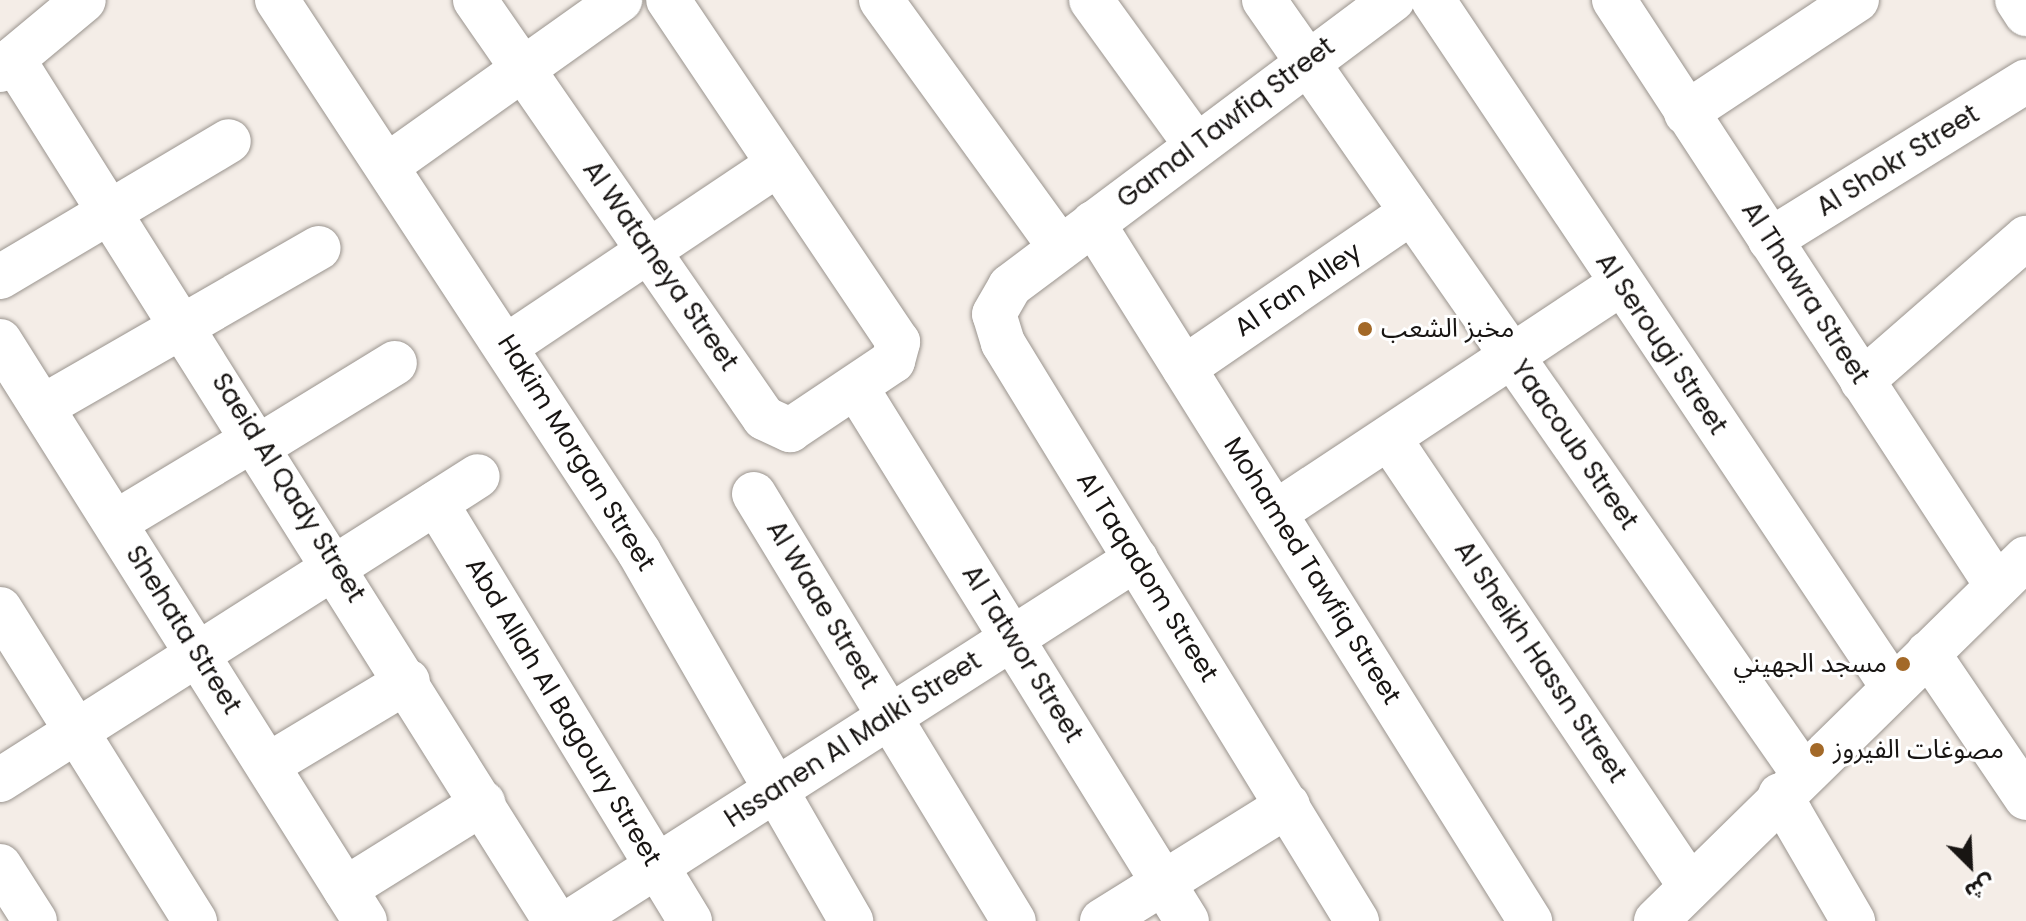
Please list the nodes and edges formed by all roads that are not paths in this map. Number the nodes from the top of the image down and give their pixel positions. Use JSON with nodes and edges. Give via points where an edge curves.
{"nodes":[{"id":1,"x":277,"y":0,"type":"edge"},
{"id":2,"x":475,"y":0,"type":"edge"},
{"id":3,"x":620,"y":0,"type":"edge"},
{"id":4,"x":668,"y":0,"type":"edge"},
{"id":5,"x":881,"y":0,"type":"edge"},
{"id":6,"x":1091,"y":0,"type":"edge"},
{"id":7,"x":1264,"y":0,"type":"edge"},
{"id":8,"x":1393,"y":0,"type":"edge"},
{"id":9,"x":1433,"y":0,"type":"edge"},
{"id":10,"x":1614,"y":0,"type":"edge"},
{"id":11,"x":1857,"y":0,"type":"edge"},
{"id":12,"x":2017,"y":0,"type":"edge"},
{"id":13,"x":81,"y":1,"type":"edge"},
{"id":14,"x":2026,"y":14,"type":"edge"},
{"id":15,"x":1307,"y":62,"type":"junction"},
{"id":16,"x":6,"y":65,"type":"edge"},
{"id":17,"x":523,"y":69,"type":"junction"},
{"id":18,"x":2026,"y":81,"type":"edge"},
{"id":19,"x":1686,"y":113,"type":"junction"},
{"id":20,"x":229,"y":141,"type":"dead end"},
{"id":21,"x":1196,"y":145,"type":"junction"},
{"id":22,"x":778,"y":164,"type":"junction"},
{"id":23,"x":388,"y":165,"type":"junction"},
{"id":24,"x":111,"y":211,"type":"junction"},
{"id":25,"x":1412,"y":212,"type":"junction"},
{"id":26,"x":1076,"y":235,"type":"junction"},
{"id":27,"x":2026,"y":238,"type":"edge"},
{"id":28,"x":1770,"y":240,"type":"junction"},
{"id":29,"x":318,"y":248,"type":"dead end"},
{"id":30,"x":649,"y":251,"type":"junction"},
{"id":31,"x":0,"y":277,"type":"edge"},
{"id":32,"x":1620,"y":284,"type":"junction"},
{"id":33,"x":185,"y":326,"type":"junction"},
{"id":34,"x":0,"y":341,"type":"edge"},
{"id":35,"x":508,"y":345,"type":"junction"},
{"id":36,"x":1512,"y":356,"type":"junction"},
{"id":37,"x":395,"y":363,"type":"dead end"},
{"id":38,"x":1184,"y":368,"type":"junction"},
{"id":39,"x":870,"y":378,"type":"junction"},
{"id":40,"x":1862,"y":381,"type":"junction"},
{"id":41,"x":42,"y":407,"type":"junction"},
{"id":42,"x":1389,"y":438,"type":"junction"},
{"id":43,"x":258,"y":442,"type":"junction"},
{"id":44,"x":478,"y":476,"type":"dead end"},
{"id":45,"x":754,"y":494,"type":"dead end"},
{"id":46,"x":436,"y":503,"type":"junction"},
{"id":47,"x":1276,"y":512,"type":"junction"},
{"id":48,"x":116,"y":522,"type":"junction"},
{"id":49,"x":1136,"y":559,"type":"junction"},
{"id":50,"x":338,"y":566,"type":"junction"},
{"id":51,"x":2012,"y":572,"type":"edge"},
{"id":52,"x":3,"y":621,"type":"edge"},
{"id":53,"x":1012,"y":639,"type":"junction"},
{"id":54,"x":1928,"y":653,"type":"junction"},
{"id":55,"x":198,"y":655,"type":"junction"},
{"id":56,"x":408,"y":681,"type":"junction"},
{"id":57,"x":1892,"y":686,"type":"junction"},
{"id":58,"x":890,"y":716,"type":"junction"},
{"id":59,"x":77,"y":731,"type":"junction"},
{"id":60,"x":268,"y":765,"type":"junction"},
{"id":61,"x":0,"y":780,"type":"edge"},
{"id":62,"x":1791,"y":783,"type":"junction"},
{"id":63,"x":778,"y":788,"type":"junction"},
{"id":64,"x":2026,"y":798,"type":"edge"},
{"id":65,"x":483,"y":803,"type":"junction"},
{"id":66,"x":1288,"y":805,"type":"junction"},
{"id":67,"x":0,"y":866,"type":"edge"},
{"id":68,"x":657,"y":867,"type":"junction"},
{"id":69,"x":1164,"y":883,"type":"junction"},
{"id":70,"x":1690,"y":886,"type":"junction"},
{"id":71,"x":355,"y":905,"type":"edge"},
{"id":72,"x":189,"y":919,"type":"edge"},
{"id":73,"x":35,"y":921,"type":"edge"},
{"id":74,"x":555,"y":921,"type":"edge"},
{"id":75,"x":571,"y":921,"type":"edge"},
{"id":76,"x":690,"y":921,"type":"edge"},
{"id":77,"x":851,"y":921,"type":"edge"},
{"id":78,"x":1014,"y":921,"type":"edge"},
{"id":79,"x":1102,"y":921,"type":"edge"},
{"id":80,"x":1187,"y":921,"type":"edge"},
{"id":81,"x":1357,"y":921,"type":"edge"},
{"id":82,"x":1530,"y":921,"type":"edge"},
{"id":83,"x":1656,"y":921,"type":"edge"},
{"id":84,"x":1853,"y":921,"type":"edge"}],
"edges":[{"from":1,"to":23,"type":"street","name":"Hakim Morgan Street"},
{"from":2,"to":17,"type":"street","name":"Al Wataneya Street"},
{"from":3,"to":17,"type":"street"},
{"from":4,"to":22,"type":"street"},
{"from":5,"to":26,"type":"street","name":"Mohamed Tawfiq Street"},
{"from":6,"to":21,"type":"street"},
{"from":7,"to":15,"type":"street","name":"Yaacoub Street"},
{"from":8,"to":15,"type":"street","name":"Gamal Tawfiq Street"},
{"from":9,"to":32,"type":"street","name":"Al Serougi Street"},
{"from":10,"to":19,"type":"street","name":"Al Thawra Street"},
{"from":11,"to":19,"type":"street"},
{"from":12,"to":14,"type":"street"},
{"from":13,"to":16,"type":"street"},
{"from":15,"to":21,"type":"street","name":"Gamal Tawfiq Street"},
{"from":15,"to":25,"type":"street","name":"Yaacoub Street"},
{"from":16,"to":24,"type":"street","name":"Saeid Al Qady Street"},
{"from":17,"to":23,"type":"street"},
{"from":17,"to":30,"type":"street","name":"Al Wataneya Street"},
{"from":18,"to":28,"type":"street","name":"Al Shokr Street"},
{"from":19,"to":28,"type":"street","name":"Al Thawra Street"},
{"from":20,"to":24,"type":"street"},
{"from":21,"to":26,"type":"street","name":"Gamal Tawfiq Street"},
{"from":22,"to":30,"type":"street"},
{"from":22,"to":39,"type":"street","via":[[898,342]]},
{"from":23,"to":35,"type":"street","name":"Hakim Morgan Street"},
{"from":24,"to":31,"type":"street"},
{"from":24,"to":33,"type":"street","name":"Saeid Al Qady Street"},
{"from":25,"to":36,"type":"street","name":"Yaacoub Street"},
{"from":25,"to":38,"type":"street","name":"Al Fan Alley"},
{"from":26,"to":38,"type":"street","name":"Mohamed Tawfiq Street"},
{"from":26,"to":49,"type":"street","name":"Al Taqadom Street","via":[[997,299],[996,329]]},
{"from":27,"to":40,"type":"street"},
{"from":28,"to":40,"type":"street","name":"Al Thawra Street"},
{"from":29,"to":33,"type":"street"},
{"from":30,"to":35,"type":"street"},
{"from":30,"to":39,"type":"street","name":"Al Wataneya Street","via":[[771,424],[790,430]]},
{"from":32,"to":36,"type":"street"},
{"from":32,"to":57,"type":"street","name":"Al Serougi Street"},
{"from":33,"to":41,"type":"street"},
{"from":33,"to":43,"type":"street","name":"Saeid Al Qady Street"},
{"from":34,"to":41,"type":"street","name":"Shehata Street"},
{"from":35,"to":63,"type":"street","name":"Hakim Morgan Street"},
{"from":36,"to":42,"type":"street"},
{"from":36,"to":62,"type":"street","name":"Yaacoub Street"},
{"from":37,"to":43,"type":"street"},
{"from":38,"to":47,"type":"street","name":"Mohamed Tawfiq Street"},
{"from":39,"to":53,"type":"street","name":"Al Tatwor Street"},
{"from":40,"to":51,"type":"street","name":"Al Thawra Street"},
{"from":41,"to":48,"type":"street","name":"Shehata Street"},
{"from":42,"to":47,"type":"street"},
{"from":42,"to":70,"type":"street","name":"Al Sheikh Hassn Street"},
{"from":43,"to":48,"type":"street"},
{"from":43,"to":50,"type":"street","name":"Saeid Al Qady Street"},
{"from":44,"to":46,"type":"street"},
{"from":45,"to":58,"type":"street","name":"Al Waae Street"},
{"from":46,"to":50,"type":"street"},
{"from":46,"to":68,"type":"street","name":"Abd Allah Al Bagoury Street"},
{"from":47,"to":82,"type":"street","name":"Mohamed Tawfiq Street"},
{"from":48,"to":55,"type":"street","name":"Shehata Street"},
{"from":49,"to":53,"type":"street","name":"Hssanen Al Malki Street"},
{"from":49,"to":66,"type":"street","name":"Al Taqadom Street"},
{"from":50,"to":55,"type":"street"},
{"from":50,"to":56,"type":"street","name":"Saeid Al Qady Street"},
{"from":51,"to":54,"type":"street"},
{"from":52,"to":59,"type":"street"},
{"from":53,"to":58,"type":"street","name":"Hssanen Al Malki Street"},
{"from":53,"to":69,"type":"street","name":"Al Tatwor Street"},
{"from":54,"to":57,"type":"street"},
{"from":54,"to":64,"type":"street"},
{"from":55,"to":59,"type":"street"},
{"from":55,"to":60,"type":"street","name":"Shehata Street"},
{"from":56,"to":60,"type":"street"},
{"from":56,"to":65,"type":"street","name":"Saeid Al Qady Street"},
{"from":57,"to":62,"type":"street"},
{"from":58,"to":63,"type":"street","name":"Hssanen Al Malki Street"},
{"from":58,"to":78,"type":"street","name":"Al Waae Street"},
{"from":59,"to":61,"type":"street"},
{"from":59,"to":72,"type":"street"},
{"from":60,"to":71,"type":"street","name":"Shehata Street"},
{"from":62,"to":70,"type":"street"},
{"from":62,"to":84,"type":"street","name":"Yaacoub Street"},
{"from":63,"to":68,"type":"street","name":"Hssanen Al Malki Street"},
{"from":63,"to":77,"type":"street","name":"Hakim Morgan Street"},
{"from":65,"to":71,"type":"street"},
{"from":65,"to":74,"type":"street","name":"Saeid Al Qady Street"},
{"from":66,"to":69,"type":"street"},
{"from":66,"to":81,"type":"street","name":"Al Taqadom Street"},
{"from":67,"to":73,"type":"street"},
{"from":68,"to":75,"type":"street","name":"Hssanen Al Malki Street"},
{"from":68,"to":76,"type":"street","name":"Abd Allah Al Bagoury Street"},
{"from":69,"to":79,"type":"street"},
{"from":69,"to":80,"type":"street","name":"Al Tatwor Street"},
{"from":70,"to":83,"type":"street"}]}
